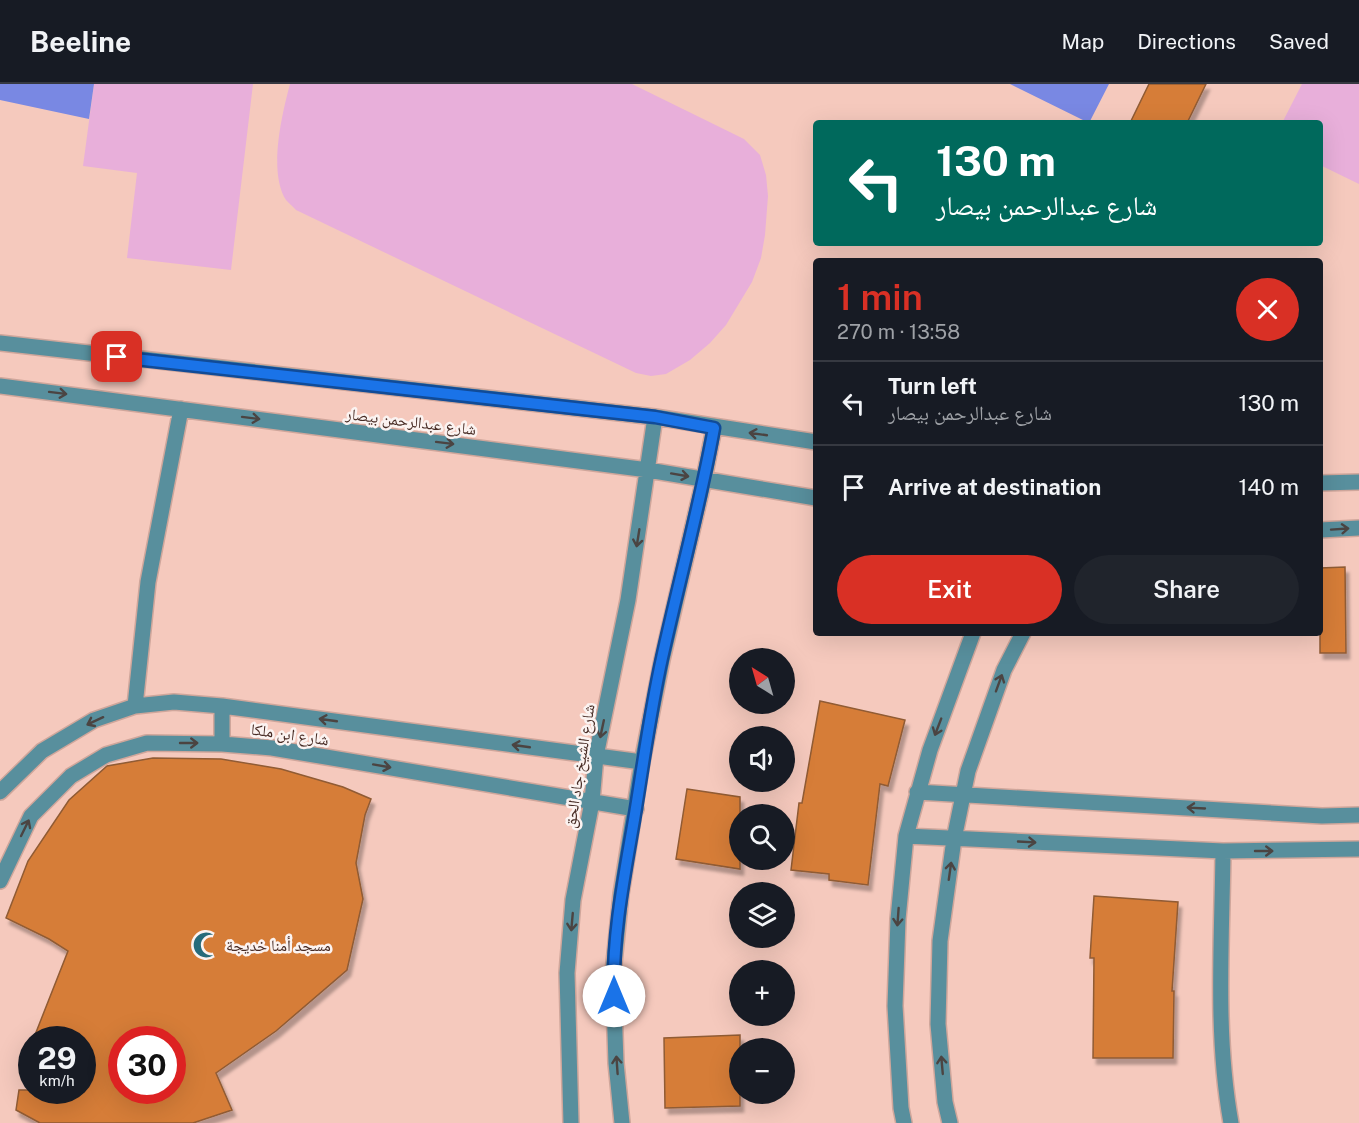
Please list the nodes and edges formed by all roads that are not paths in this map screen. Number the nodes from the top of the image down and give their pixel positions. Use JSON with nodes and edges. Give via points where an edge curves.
{"nodes":[{"id":1,"x":0,"y":343,"type":"edge"},
{"id":2,"x":0,"y":386,"type":"edge"},
{"id":3,"x":181,"y":409,"type":"junction"},
{"id":4,"x":655,"y":417,"type":"junction"},
{"id":5,"x":714,"y":428,"type":"junction"},
{"id":6,"x":813,"y":442,"type":"edge"},
{"id":7,"x":648,"y":470,"type":"junction"},
{"id":8,"x":704,"y":479,"type":"junction"},
{"id":9,"x":1359,"y":482,"type":"edge"},
{"id":10,"x":1323,"y":483,"type":"edge"},
{"id":11,"x":813,"y":497,"type":"edge"},
{"id":12,"x":1359,"y":528,"type":"edge"},
{"id":13,"x":1323,"y":530,"type":"edge"},
{"id":14,"x":973,"y":636,"type":"edge"},
{"id":15,"x":1021,"y":636,"type":"edge"},
{"id":16,"x":135,"y":706,"type":"junction"},
{"id":17,"x":222,"y":706,"type":"junction"},
{"id":18,"x":222,"y":744,"type":"junction"},
{"id":19,"x":596,"y":756,"type":"junction"},
{"id":20,"x":642,"y":762,"type":"junction"},
{"id":21,"x":0,"y":792,"type":"edge"},
{"id":22,"x":917,"y":792,"type":"junction"},
{"id":23,"x":962,"y":794,"type":"junction"},
{"id":24,"x":592,"y":802,"type":"junction"},
{"id":25,"x":636,"y":809,"type":"junction"},
{"id":26,"x":1359,"y":815,"type":"edge"},
{"id":27,"x":906,"y":836,"type":"junction"},
{"id":28,"x":954,"y":839,"type":"junction"},
{"id":29,"x":1359,"y":849,"type":"edge"},
{"id":30,"x":1223,"y":852,"type":"junction"},
{"id":31,"x":0,"y":881,"type":"edge"},
{"id":32,"x":571,"y":1123,"type":"edge"},
{"id":33,"x":622,"y":1123,"type":"edge"},
{"id":34,"x":904,"y":1123,"type":"edge"},
{"id":35,"x":950,"y":1123,"type":"edge"},
{"id":36,"x":1231,"y":1123,"type":"edge"}],
"edges":[{"from":1,"to":4,"type":"street","name":"شارع عبدالرحمن بيصار"},
{"from":2,"to":3,"type":"street","name":"شارع عبدالرحمن بيصار","one_way":true},
{"from":3,"to":7,"type":"street","name":"شارع عبدالرحمن بيصار","one_way":true},
{"from":3,"to":16,"type":"street","via":[[148,582]]},
{"from":4,"to":5,"type":"street","name":"شارع عبدالرحمن بيصار"},
{"from":4,"to":7,"type":"street","name":"شارع الشيخ جاد الحق"},
{"from":6,"to":5,"type":"street","name":"شارع عبدالرحمن بيصار","one_way":true},
{"from":5,"to":8,"type":"street"},
{"from":7,"to":8,"type":"street","name":"شارع عبدالرحمن بيصار","one_way":true},
{"from":7,"to":19,"type":"street","name":"شارع الشيخ جاد الحق","one_way":true,"via":[[628,600]]},
{"from":8,"to":11,"type":"street","name":"شارع عبدالرحمن بيصار"},
{"from":8,"to":20,"type":"street"},
{"from":9,"to":10,"type":"street"},
{"from":13,"to":12,"type":"street","one_way":true},
{"from":14,"to":22,"type":"street","one_way":true},
{"from":23,"to":15,"type":"street","one_way":true,"via":[[1004,670]]},
{"from":16,"to":17,"type":"street","name":"شارع ابن ملكا","via":[[174,702]]},
{"from":16,"to":21,"type":"street","name":"شارع ابن ملكا","one_way":true,"via":[[94,720],[42,751]]},
{"from":17,"to":18,"type":"street"},
{"from":19,"to":17,"type":"street","name":"شارع ابن ملكا","one_way":true},
{"from":18,"to":24,"type":"street","name":"شارع ابن ملكا","one_way":true,"via":[[272,748]]},
{"from":31,"to":18,"type":"street","name":"شارع ابن ملكا","one_way":true,"via":[[31,816],[71,776],[106,755],[147,743]]},
{"from":19,"to":20,"type":"street","name":"شارع ابن ملكا"},
{"from":19,"to":24,"type":"street","name":"شارع الشيخ جاد الحق"},
{"from":20,"to":25,"type":"street"},
{"from":22,"to":23,"type":"street"},
{"from":22,"to":27,"type":"street"},
{"from":26,"to":23,"type":"street","one_way":true},
{"from":23,"to":28,"type":"street"},
{"from":24,"to":25,"type":"street","name":"شارع ابن ملكا"},
{"from":24,"to":32,"type":"street","name":"شارع الشيخ جاد الحق","one_way":true,"via":[[573,900],[567,973]]},
{"from":33,"to":25,"type":"street","one_way":true,"via":[[613,973],[621,894]]},
{"from":27,"to":28,"type":"street"},
{"from":27,"to":34,"type":"street","one_way":true,"via":[[895,1006]]},
{"from":28,"to":30,"type":"street","one_way":true},
{"from":35,"to":28,"type":"street","one_way":true,"via":[[938,1024],[940,941]]},
{"from":30,"to":29,"type":"street","one_way":true},
{"from":30,"to":36,"type":"street","via":[[1221,1031]]}]}
